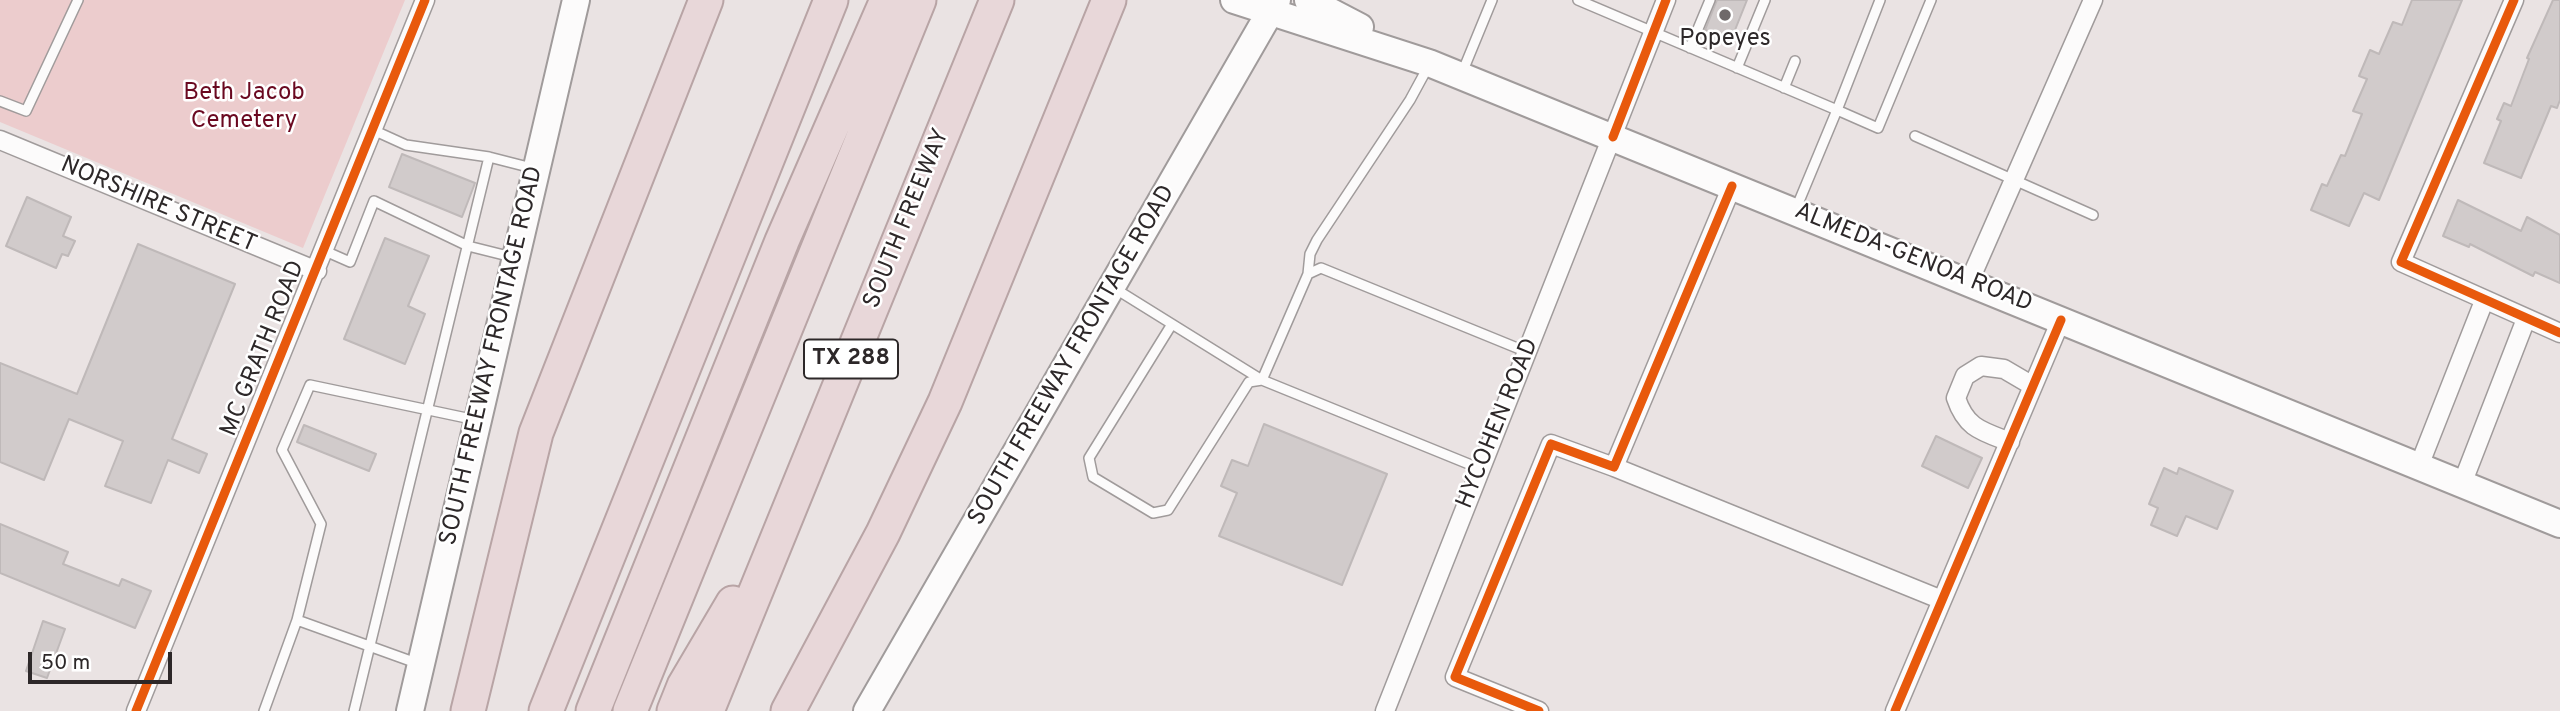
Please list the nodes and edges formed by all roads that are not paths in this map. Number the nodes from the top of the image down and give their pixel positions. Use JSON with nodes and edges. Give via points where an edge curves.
{"nodes":[{"id":1,"x":78,"y":0,"type":"edge"},
{"id":2,"x":425,"y":0,"type":"edge"},
{"id":3,"x":576,"y":0,"type":"edge"},
{"id":4,"x":706,"y":0,"type":"edge"},
{"id":5,"x":831,"y":0,"type":"edge"},
{"id":6,"x":887,"y":0,"type":"edge"},
{"id":7,"x":919,"y":0,"type":"edge"},
{"id":8,"x":1109,"y":0,"type":"edge"},
{"id":9,"x":1234,"y":0,"type":"edge"},
{"id":10,"x":1308,"y":0,"type":"edge"},
{"id":11,"x":1492,"y":0,"type":"edge"},
{"id":12,"x":1578,"y":0,"type":"edge"},
{"id":13,"x":1666,"y":0,"type":"edge"},
{"id":14,"x":1710,"y":0,"type":"edge"},
{"id":15,"x":1765,"y":0,"type":"edge"},
{"id":16,"x":1880,"y":0,"type":"edge"},
{"id":17,"x":1931,"y":0,"type":"edge"},
{"id":18,"x":2093,"y":0,"type":"edge"},
{"id":19,"x":2514,"y":0,"type":"edge"},
{"id":20,"x":996,"y":4,"type":"edge"},
{"id":21,"x":1275,"y":6,"type":"edge"},
{"id":22,"x":1654,"y":32,"type":"junction"},
{"id":23,"x":1690,"y":48,"type":"junction"},
{"id":24,"x":1425,"y":61,"type":"junction"},
{"id":25,"x":1795,"y":61,"type":"dead end"},
{"id":26,"x":1737,"y":68,"type":"junction"},
{"id":27,"x":1461,"y":76,"type":"junction"},
{"id":28,"x":1784,"y":88,"type":"junction"},
{"id":29,"x":0,"y":101,"type":"edge"},
{"id":30,"x":1837,"y":110,"type":"junction"},
{"id":31,"x":373,"y":130,"type":"junction"},
{"id":32,"x":1915,"y":136,"type":"dead end"},
{"id":33,"x":1613,"y":137,"type":"junction"},
{"id":34,"x":0,"y":140,"type":"edge"},
{"id":35,"x":489,"y":157,"type":"junction"},
{"id":36,"x":537,"y":170,"type":"junction"},
{"id":37,"x":2013,"y":178,"type":"junction"},
{"id":38,"x":1732,"y":186,"type":"junction"},
{"id":39,"x":1794,"y":211,"type":"junction"},
{"id":40,"x":2093,"y":215,"type":"dead end"},
{"id":41,"x":468,"y":246,"type":"junction"},
{"id":42,"x":325,"y":251,"type":"junction"},
{"id":43,"x":517,"y":258,"type":"junction"},
{"id":44,"x":317,"y":271,"type":"junction"},
{"id":45,"x":1308,"y":274,"type":"junction"},
{"id":46,"x":1969,"y":282,"type":"junction"},
{"id":47,"x":1113,"y":287,"type":"junction"},
{"id":48,"x":2484,"y":301,"type":"junction"},
{"id":49,"x":2526,"y":319,"type":"junction"},
{"id":50,"x":2061,"y":320,"type":"junction"},
{"id":51,"x":1172,"y":324,"type":"junction"},
{"id":52,"x":2560,"y":333,"type":"edge"},
{"id":53,"x":696,"y":336,"type":"junction"},
{"id":54,"x":1528,"y":352,"type":"junction"},
{"id":55,"x":1262,"y":380,"type":"junction"},
{"id":56,"x":2033,"y":386,"type":"junction"},
{"id":57,"x":429,"y":408,"type":"junction"},
{"id":58,"x":478,"y":421,"type":"junction"},
{"id":59,"x":2010,"y":442,"type":"junction"},
{"id":60,"x":2419,"y":466,"type":"junction"},
{"id":61,"x":1614,"y":467,"type":"junction"},
{"id":62,"x":1481,"y":469,"type":"junction"},
{"id":63,"x":2462,"y":484,"type":"junction"},
{"id":64,"x":793,"y":500,"type":"junction"},
{"id":65,"x":2560,"y":524,"type":"edge"},
{"id":66,"x":1942,"y":600,"type":"junction"},
{"id":67,"x":297,"y":620,"type":"junction"},
{"id":68,"x":370,"y":648,"type":"junction"},
{"id":69,"x":421,"y":664,"type":"junction"},
{"id":70,"x":136,"y":711,"type":"edge"},
{"id":71,"x":264,"y":711,"type":"edge"},
{"id":72,"x":354,"y":711,"type":"edge"},
{"id":73,"x":410,"y":711,"type":"edge"},
{"id":74,"x":468,"y":711,"type":"edge"},
{"id":75,"x":546,"y":711,"type":"edge"},
{"id":76,"x":592,"y":711,"type":"edge"},
{"id":77,"x":630,"y":711,"type":"edge"},
{"id":78,"x":674,"y":711,"type":"edge"},
{"id":79,"x":707,"y":711,"type":"edge"},
{"id":80,"x":788,"y":711,"type":"edge"},
{"id":81,"x":867,"y":711,"type":"edge"},
{"id":82,"x":1385,"y":711,"type":"edge"},
{"id":83,"x":1539,"y":711,"type":"edge"},
{"id":84,"x":1895,"y":711,"type":"edge"}],
"edges":[{"from":1,"to":29,"type":"lane","via":[[26,111]]},
{"from":2,"to":31,"type":"street","name":"MC GRATH ROAD"},
{"from":3,"to":36,"type":"main road","name":"SOUTH FREEWAY FRONTAGE ROAD"},
{"from":4,"to":74,"type":"highway","via":[[536,433]]},
{"from":5,"to":53,"type":"highway"},
{"from":6,"to":76,"type":"highway","via":[[782,241]]},
{"from":7,"to":77,"type":"highway"},
{"from":8,"to":80,"type":"highway","via":[[945,402],[883,533]]},
{"from":9,"to":21,"type":"main road","name":"ALMEDA-GENOA ROAD"},
{"from":10,"to":24,"type":"main road","name":"ALMEDA-GENOA ROAD"},
{"from":11,"to":27,"type":"lane"},
{"from":12,"to":22,"type":"lane"},
{"from":13,"to":22,"type":"street","name":"HYCOHEN ROAD"},
{"from":14,"to":23,"type":"lane"},
{"from":15,"to":26,"type":"lane"},
{"from":16,"to":30,"type":"lane"},
{"from":17,"to":30,"type":"lane","via":[[1878,128]]},
{"from":18,"to":37,"type":"street"},
{"from":19,"to":48,"type":"street","via":[[2401,262]]},
{"from":20,"to":64,"type":"highway","name":"SOUTH FREEWAY","number":"TX 288"},
{"from":21,"to":24,"type":"main road","name":"ALMEDA-GENOA ROAD"},
{"from":21,"to":47,"type":"main road","name":"SOUTH FREEWAY FRONTAGE ROAD"},
{"from":22,"to":23,"type":"lane"},
{"from":22,"to":33,"type":"street","name":"HYCOHEN ROAD"},
{"from":23,"to":26,"type":"lane"},
{"from":24,"to":27,"type":"main road","name":"ALMEDA-GENOA ROAD"},
{"from":24,"to":45,"type":"lane","via":[[1410,100],[1317,240]]},
{"from":25,"to":28,"type":"lane"},
{"from":26,"to":28,"type":"lane"},
{"from":27,"to":33,"type":"main road","name":"ALMEDA-GENOA ROAD"},
{"from":28,"to":30,"type":"lane"},
{"from":30,"to":39,"type":"lane"},
{"from":31,"to":35,"type":"lane","via":[[406,145]]},
{"from":31,"to":42,"type":"street","name":"MC GRATH ROAD"},
{"from":32,"to":37,"type":"lane"},
{"from":33,"to":38,"type":"main road","name":"ALMEDA-GENOA ROAD"},
{"from":33,"to":54,"type":"street","name":"HYCOHEN ROAD"},
{"from":34,"to":44,"type":"street","name":"NORSHIRE STREET"},
{"from":35,"to":36,"type":"lane"},
{"from":35,"to":41,"type":"lane"},
{"from":36,"to":43,"type":"main road","name":"SOUTH FREEWAY FRONTAGE ROAD"},
{"from":37,"to":40,"type":"lane"},
{"from":37,"to":46,"type":"street"},
{"from":38,"to":39,"type":"main road","name":"ALMEDA-GENOA ROAD"},
{"from":38,"to":61,"type":"street"},
{"from":39,"to":46,"type":"main road","name":"ALMEDA-GENOA ROAD"},
{"from":41,"to":42,"type":"lane","via":[[374,201],[350,261]]},
{"from":41,"to":43,"type":"lane"},
{"from":41,"to":57,"type":"lane"},
{"from":42,"to":44,"type":"street","name":"MC GRATH ROAD"},
{"from":43,"to":58,"type":"main road","name":"SOUTH FREEWAY FRONTAGE ROAD"},
{"from":44,"to":70,"type":"street","name":"MC GRATH ROAD"},
{"from":45,"to":54,"type":"lane","via":[[1321,268]]},
{"from":45,"to":55,"type":"lane"},
{"from":46,"to":50,"type":"main road","name":"ALMEDA-GENOA ROAD"},
{"from":47,"to":51,"type":"lane"},
{"from":47,"to":81,"type":"main road","name":"SOUTH FREEWAY FRONTAGE ROAD"},
{"from":48,"to":49,"type":"street"},
{"from":48,"to":60,"type":"street"},
{"from":49,"to":52,"type":"street"},
{"from":49,"to":63,"type":"street"},
{"from":50,"to":56,"type":"street"},
{"from":50,"to":60,"type":"main road","name":"ALMEDA-GENOA ROAD"},
{"from":51,"to":55,"type":"lane"},
{"from":51,"to":55,"type":"lane","via":[[1089,458],[1093,477],[1153,513],[1168,510],[1249,382]]},
{"from":53,"to":75,"type":"highway"},
{"from":53,"to":76,"type":"highway"},
{"from":54,"to":62,"type":"street","name":"HYCOHEN ROAD"},
{"from":55,"to":62,"type":"lane"},
{"from":56,"to":59,"type":"street"},
{"from":56,"to":59,"type":"street","via":[[2004,369],[1981,366],[1965,376],[1956,398],[1963,418],[1982,432]]},
{"from":57,"to":58,"type":"lane"},
{"from":57,"to":67,"type":"lane","via":[[310,385],[282,450],[321,524]]},
{"from":57,"to":68,"type":"lane"},
{"from":58,"to":69,"type":"main road","name":"SOUTH FREEWAY FRONTAGE ROAD"},
{"from":59,"to":66,"type":"street"},
{"from":60,"to":63,"type":"main road","name":"ALMEDA-GENOA ROAD"},
{"from":61,"to":66,"type":"street"},
{"from":61,"to":83,"type":"street","via":[[1551,444],[1455,677]]},
{"from":62,"to":82,"type":"street","name":"HYCOHEN ROAD"},
{"from":63,"to":65,"type":"main road","name":"ALMEDA-GENOA ROAD"},
{"from":64,"to":78,"type":"highway","via":[[684,686]]},
{"from":64,"to":79,"type":"highway","name":"SOUTH FREEWAY","number":"TX 288"},
{"from":66,"to":84,"type":"street"},
{"from":67,"to":68,"type":"lane"},
{"from":67,"to":71,"type":"lane"},
{"from":68,"to":69,"type":"lane"},
{"from":68,"to":72,"type":"lane"},
{"from":69,"to":73,"type":"main road","name":"SOUTH FREEWAY FRONTAGE ROAD"}]}
